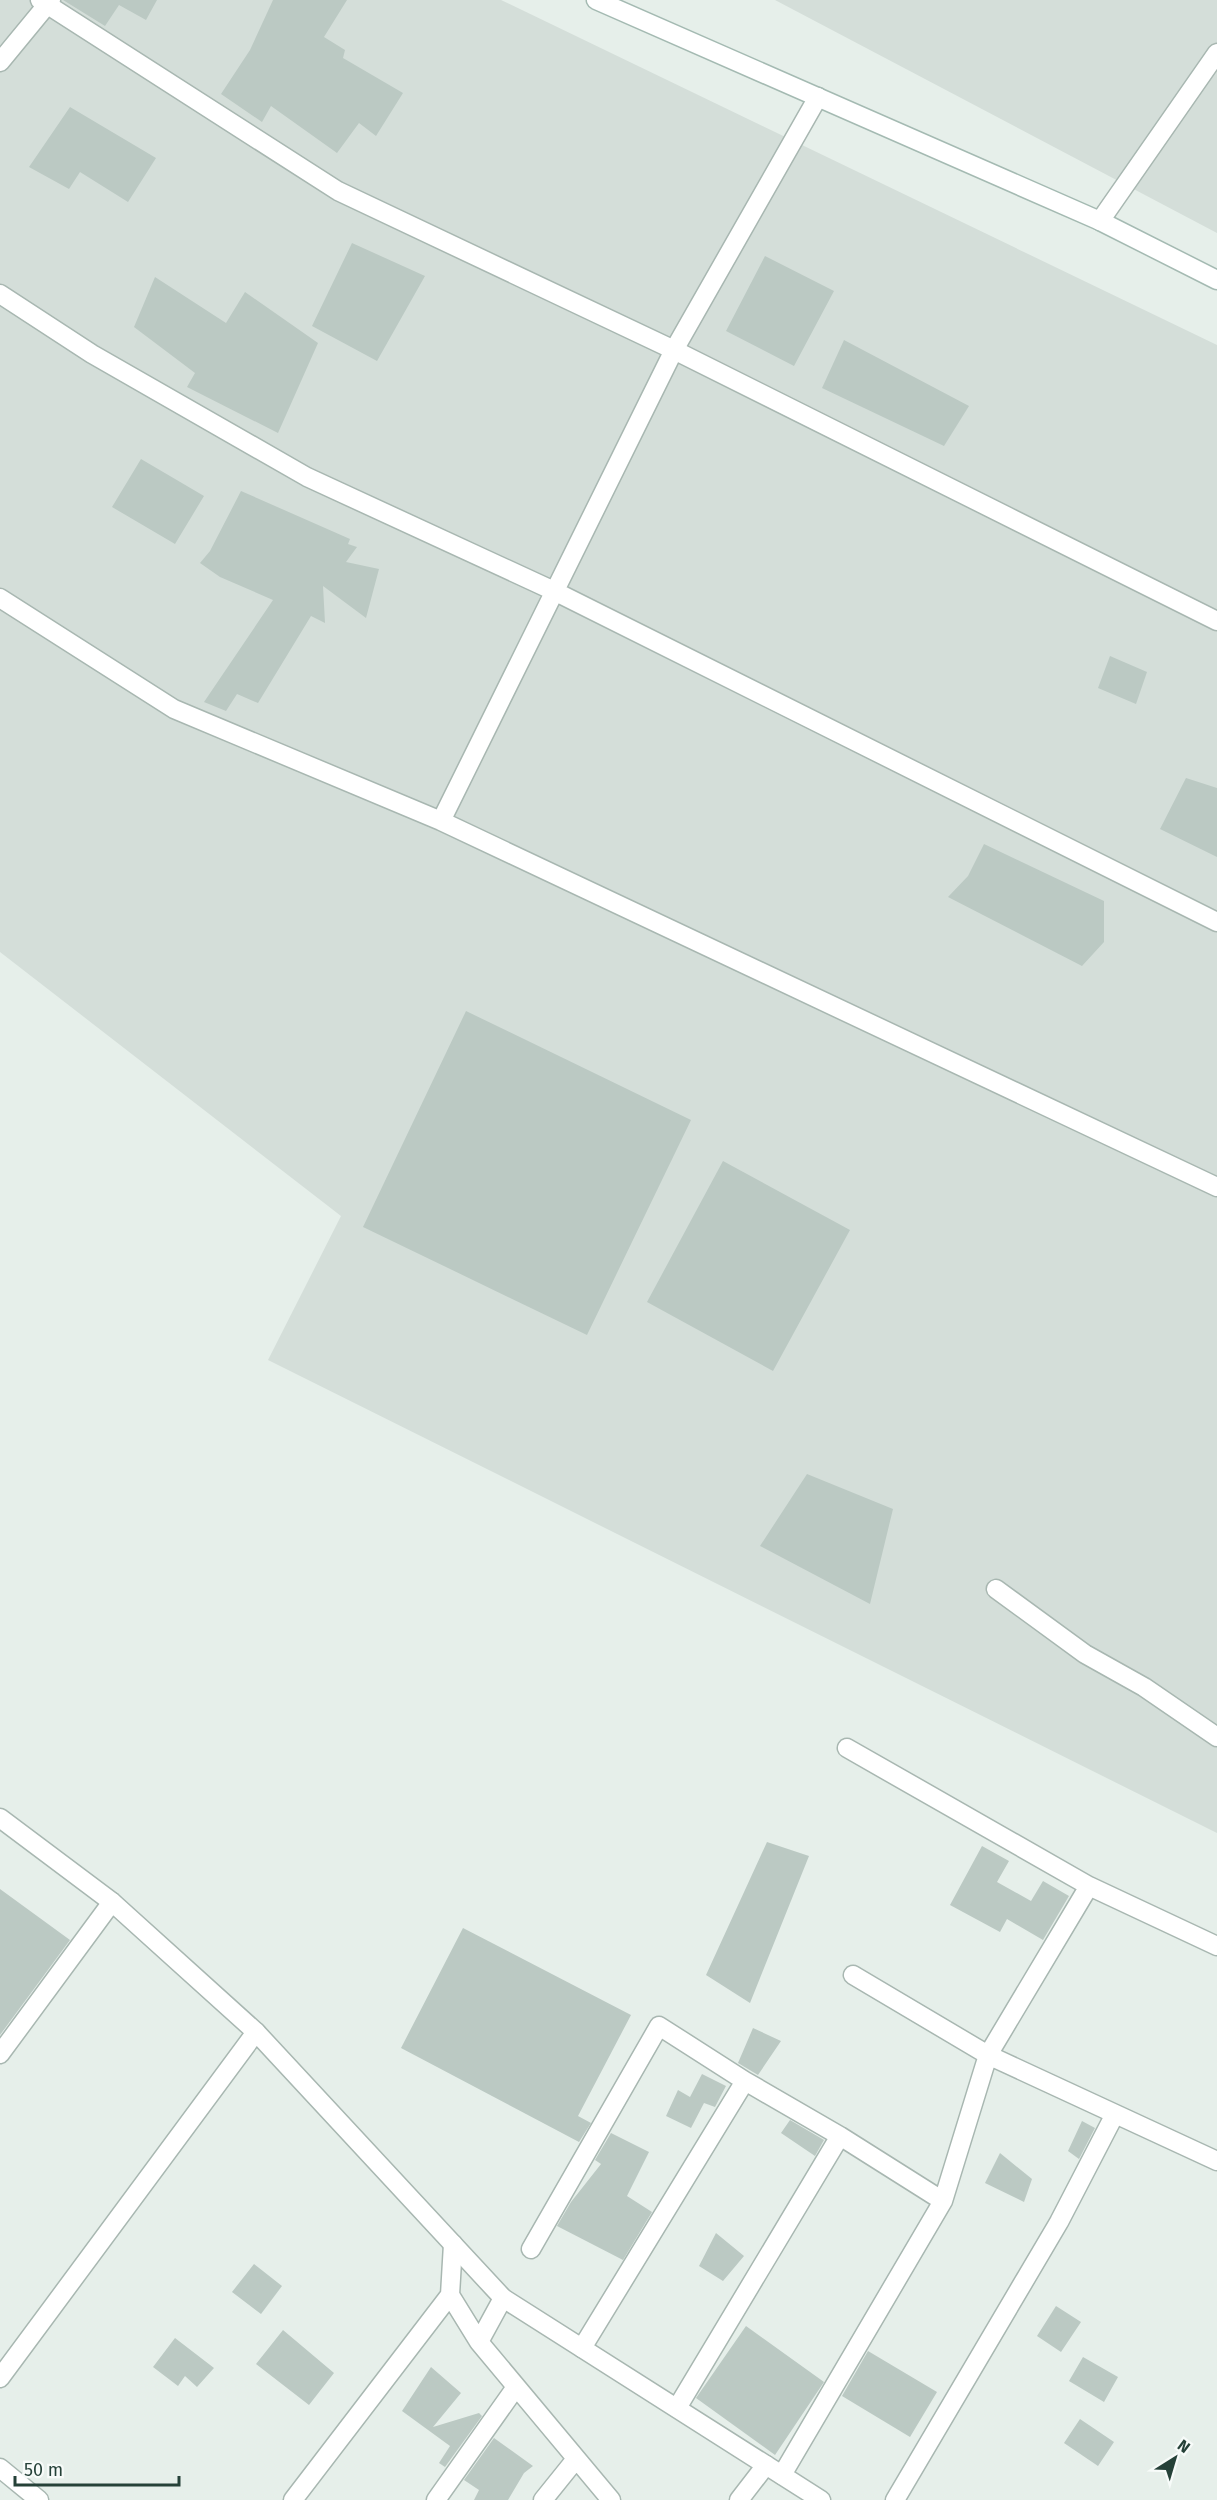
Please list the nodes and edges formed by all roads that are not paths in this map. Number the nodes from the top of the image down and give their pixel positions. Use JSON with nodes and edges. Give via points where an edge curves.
{"nodes":[{"id":1,"x":596,"y":0,"type":"edge"},
{"id":2,"x":46,"y":2,"type":"edge"},
{"id":3,"x":1217,"y":52,"type":"edge"},
{"id":4,"x":0,"y":62,"type":"edge"},
{"id":5,"x":818,"y":97,"type":"junction"},
{"id":6,"x":1100,"y":221,"type":"junction"},
{"id":7,"x":1217,"y":280,"type":"edge"},
{"id":8,"x":0,"y":294,"type":"edge"},
{"id":9,"x":674,"y":350,"type":"junction"},
{"id":10,"x":554,"y":591,"type":"junction"},
{"id":11,"x":0,"y":598,"type":"edge"},
{"id":12,"x":1217,"y":621,"type":"edge"},
{"id":13,"x":441,"y":821,"type":"junction"},
{"id":14,"x":1217,"y":922,"type":"edge"},
{"id":15,"x":1217,"y":1187,"type":"edge"},
{"id":16,"x":996,"y":1589,"type":"dead end"},
{"id":17,"x":1217,"y":1737,"type":"edge"},
{"id":18,"x":847,"y":1748,"type":"dead end"},
{"id":19,"x":0,"y":1818,"type":"edge"},
{"id":20,"x":1089,"y":1886,"type":"junction"},
{"id":21,"x":112,"y":1902,"type":"junction"},
{"id":22,"x":1217,"y":1946,"type":"edge"},
{"id":23,"x":853,"y":1975,"type":"dead end"},
{"id":24,"x":256,"y":2032,"type":"junction"},
{"id":25,"x":0,"y":2054,"type":"edge"},
{"id":26,"x":988,"y":2055,"type":"junction"},
{"id":27,"x":745,"y":2081,"type":"junction"},
{"id":28,"x":1115,"y":2114,"type":"junction"},
{"id":29,"x":840,"y":2136,"type":"junction"},
{"id":30,"x":1217,"y":2161,"type":"edge"},
{"id":31,"x":943,"y":2201,"type":"junction"},
{"id":32,"x":453,"y":2244,"type":"junction"},
{"id":33,"x":531,"y":2249,"type":"dead end"},
{"id":34,"x":450,"y":2295,"type":"junction"},
{"id":35,"x":503,"y":2298,"type":"junction"},
{"id":36,"x":479,"y":2342,"type":"junction"},
{"id":37,"x":582,"y":2348,"type":"junction"},
{"id":38,"x":0,"y":2378,"type":"edge"},
{"id":39,"x":516,"y":2387,"type":"junction"},
{"id":40,"x":677,"y":2408,"type":"junction"},
{"id":41,"x":576,"y":2459,"type":"junction"},
{"id":42,"x":766,"y":2465,"type":"junction"},
{"id":43,"x":0,"y":2468,"type":"edge"},
{"id":44,"x":782,"y":2475,"type":"junction"},
{"id":45,"x":39,"y":2500,"type":"edge"},
{"id":46,"x":293,"y":2500,"type":"edge"},
{"id":47,"x":436,"y":2500,"type":"edge"},
{"id":48,"x":543,"y":2500,"type":"edge"},
{"id":49,"x":610,"y":2500,"type":"edge"},
{"id":50,"x":739,"y":2500,"type":"edge"},
{"id":51,"x":821,"y":2500,"type":"edge"},
{"id":52,"x":896,"y":2500,"type":"edge"}],
"edges":[{"from":1,"to":5,"type":"street"},
{"from":2,"to":4,"type":"street"},
{"from":2,"to":9,"type":"street","via":[[338,191]]},
{"from":3,"to":6,"type":"street"},
{"from":5,"to":6,"type":"street"},
{"from":5,"to":9,"type":"street"},
{"from":6,"to":7,"type":"street"},
{"from":8,"to":10,"type":"street","via":[[92,354],[307,477]]},
{"from":9,"to":10,"type":"street"},
{"from":9,"to":12,"type":"street"},
{"from":10,"to":13,"type":"street"},
{"from":10,"to":14,"type":"street"},
{"from":11,"to":13,"type":"street","via":[[174,709]]},
{"from":13,"to":15,"type":"street"},
{"from":16,"to":17,"type":"street","via":[[1085,1654],[1144,1687]]},
{"from":18,"to":20,"type":"street"},
{"from":19,"to":21,"type":"street"},
{"from":20,"to":22,"type":"street"},
{"from":20,"to":26,"type":"street"},
{"from":21,"to":24,"type":"street"},
{"from":21,"to":25,"type":"street"},
{"from":23,"to":26,"type":"street"},
{"from":24,"to":32,"type":"street"},
{"from":24,"to":38,"type":"street"},
{"from":26,"to":28,"type":"street"},
{"from":26,"to":31,"type":"street"},
{"from":27,"to":29,"type":"street"},
{"from":27,"to":33,"type":"street","via":[[659,2026]]},
{"from":27,"to":37,"type":"street"},
{"from":28,"to":30,"type":"street"},
{"from":28,"to":52,"type":"street","via":[[1059,2223]]},
{"from":29,"to":31,"type":"street"},
{"from":29,"to":40,"type":"street"},
{"from":31,"to":44,"type":"street"},
{"from":32,"to":34,"type":"street"},
{"from":32,"to":35,"type":"street"},
{"from":34,"to":36,"type":"street"},
{"from":34,"to":46,"type":"street"},
{"from":35,"to":36,"type":"street"},
{"from":35,"to":37,"type":"street"},
{"from":36,"to":39,"type":"street"},
{"from":37,"to":40,"type":"street"},
{"from":39,"to":41,"type":"street"},
{"from":39,"to":47,"type":"street"},
{"from":40,"to":42,"type":"street"},
{"from":41,"to":48,"type":"street"},
{"from":41,"to":49,"type":"street"},
{"from":42,"to":44,"type":"street"},
{"from":42,"to":50,"type":"street"},
{"from":43,"to":45,"type":"street"},
{"from":44,"to":51,"type":"street"}]}
